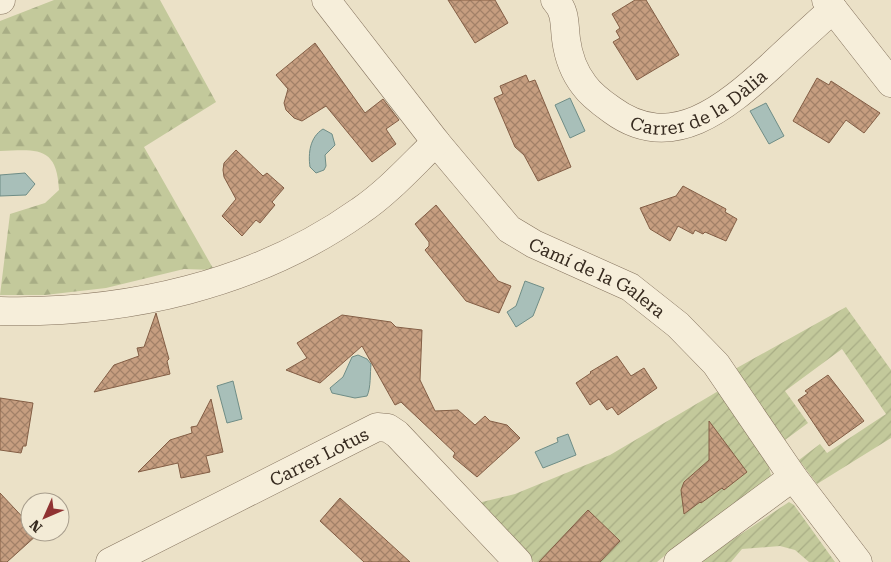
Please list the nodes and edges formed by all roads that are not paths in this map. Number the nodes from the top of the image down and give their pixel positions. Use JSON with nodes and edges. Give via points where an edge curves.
{"nodes":[{"id":1,"x":326,"y":0,"type":"edge"},
{"id":2,"x":555,"y":0,"type":"edge"},
{"id":3,"x":829,"y":5,"type":"edge"},
{"id":4,"x":883,"y":54,"type":"edge"},
{"id":5,"x":891,"y":83,"type":"edge"},
{"id":6,"x":436,"y":142,"type":"junction"},
{"id":7,"x":0,"y":311,"type":"edge"},
{"id":8,"x":793,"y":477,"type":"junction"},
{"id":9,"x":115,"y":561,"type":"edge"},
{"id":10,"x":518,"y":562,"type":"edge"},
{"id":11,"x":678,"y":562,"type":"edge"},
{"id":12,"x":858,"y":562,"type":"edge"}],
"edges":[{"from":1,"to":6,"type":"street","name":"Camí de la Galera"},
{"from":2,"to":3,"type":"street","name":"Carrer de la Dàlia","via":[[562,8],[570,57],[584,85],[595,98],[623,118],[647,128],[682,125],[701,119],[725,105]]},
{"from":3,"to":4,"type":"street","name":"Carrer de la Dàlia"},
{"from":4,"to":5,"type":"street","name":"Carrer de la Dàlia"},
{"from":6,"to":7,"type":"street","via":[[360,212],[265,263],[184,292],[132,304],[48,312]]},
{"from":6,"to":8,"type":"street","name":"Camí de la Galera","via":[[514,233],[630,287],[678,324],[716,364]]},
{"from":8,"to":11,"type":"street"},
{"from":8,"to":12,"type":"street","name":"Camí de la Galera"},
{"from":9,"to":10,"type":"street","name":"Carrer Lotus","via":[[377,426],[397,434]]}]}
